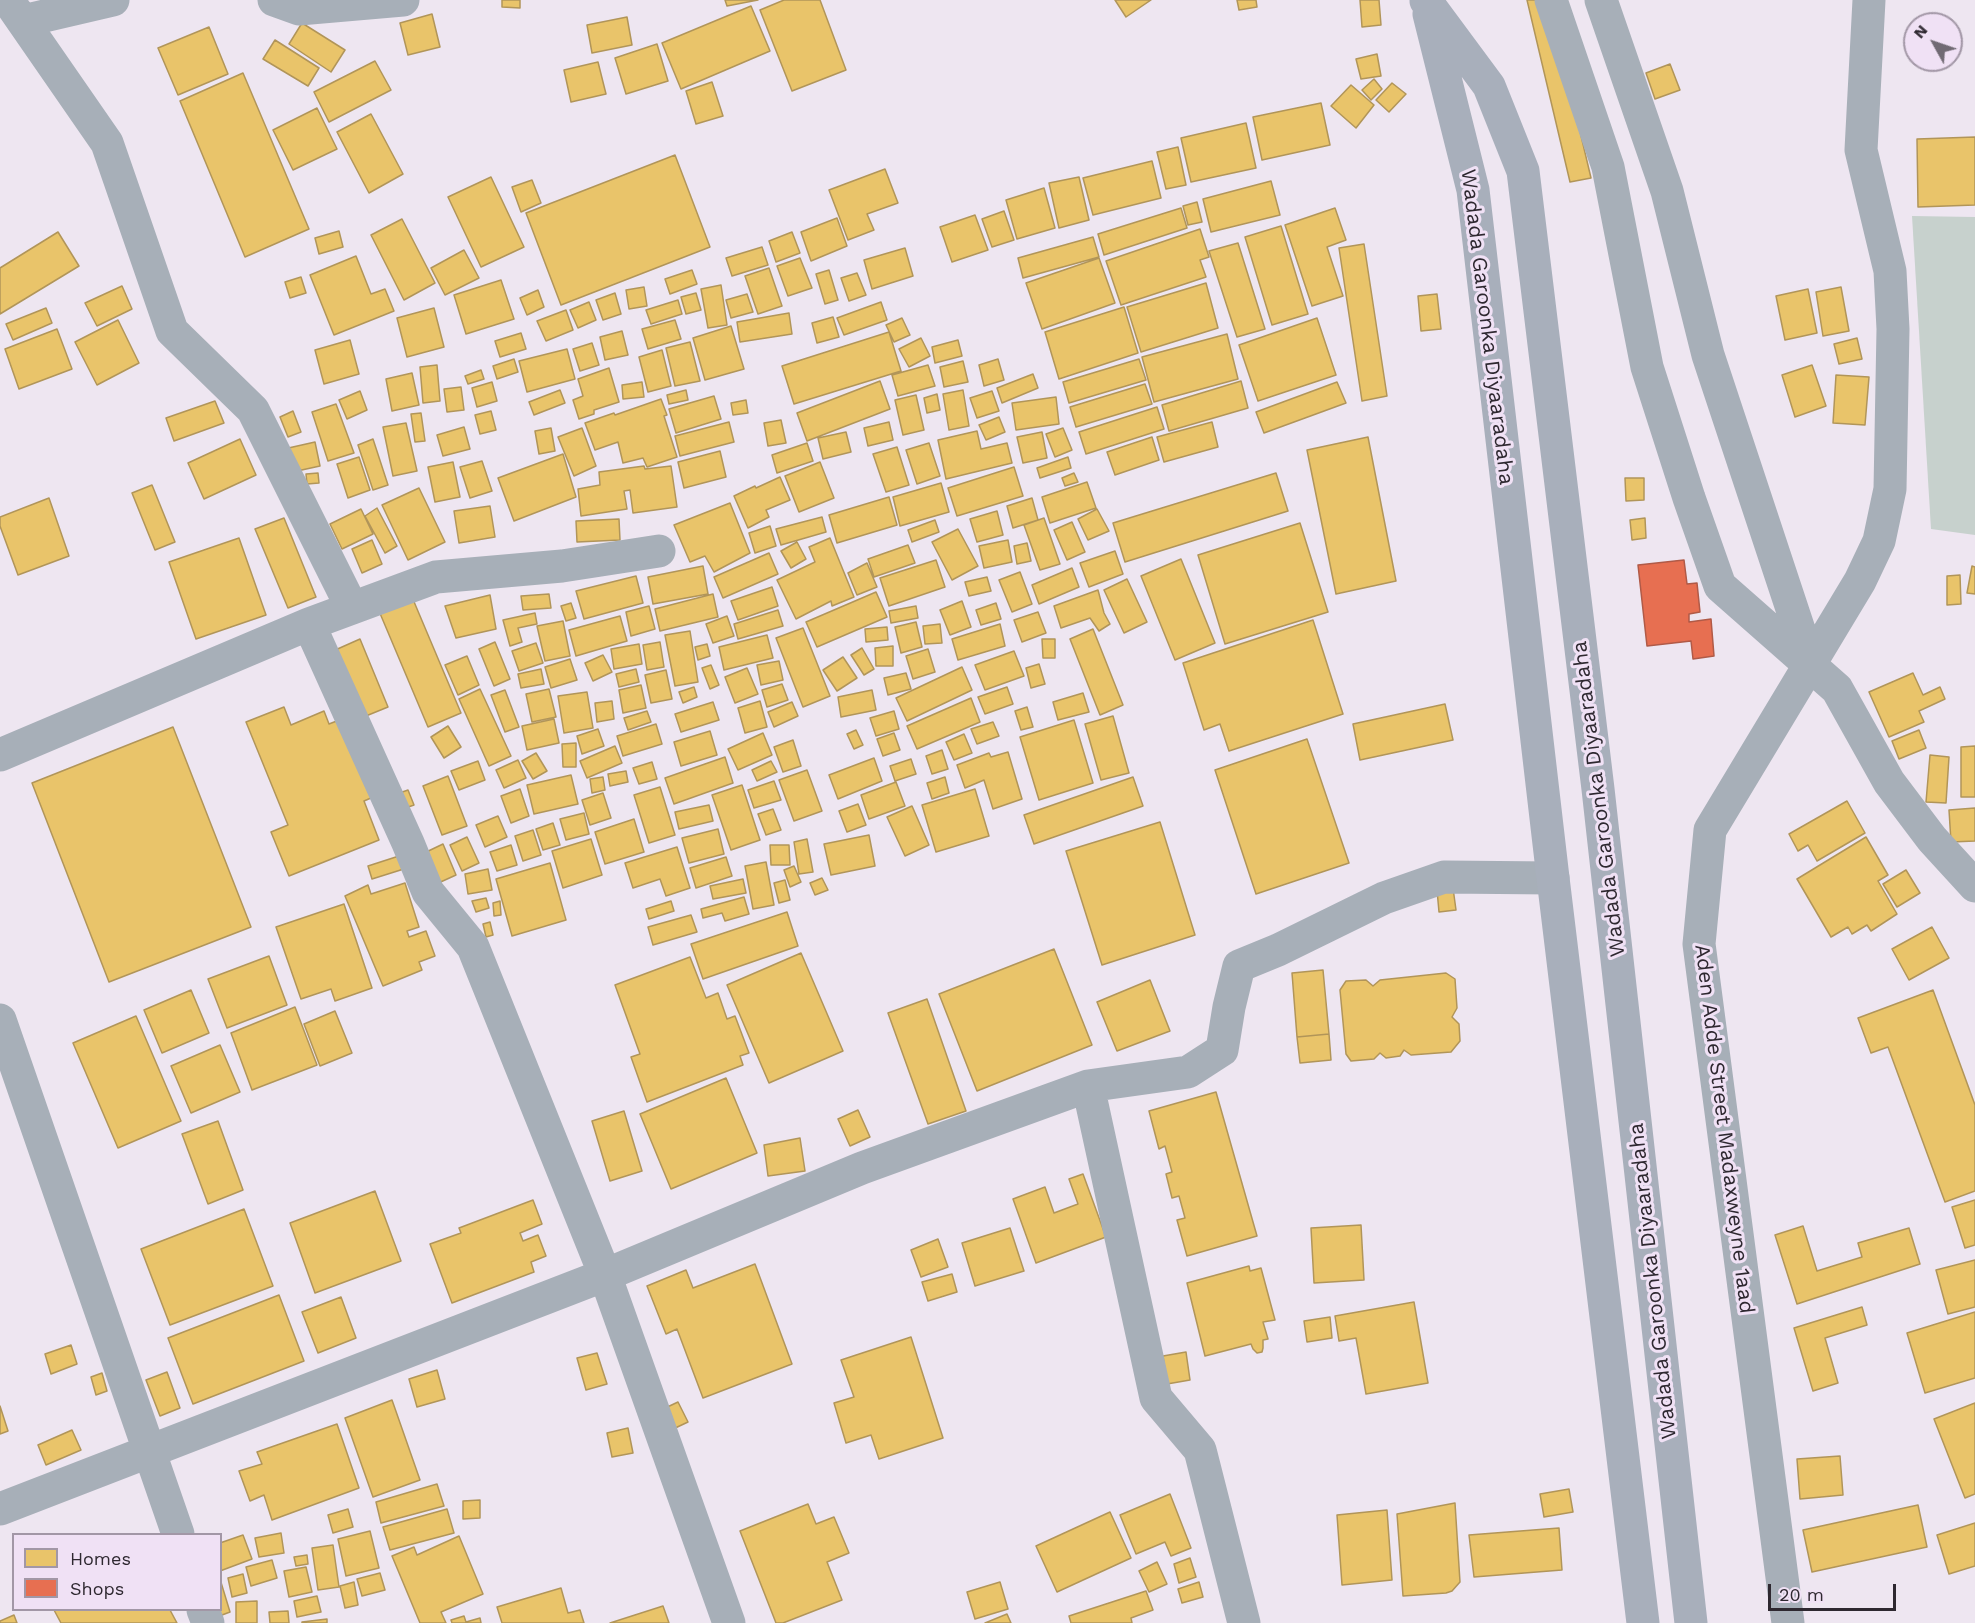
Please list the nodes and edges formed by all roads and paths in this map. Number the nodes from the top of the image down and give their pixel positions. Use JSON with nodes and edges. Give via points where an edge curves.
{"nodes":[{"id":1,"x":113,"y":0,"type":"edge"},
{"id":2,"x":274,"y":0,"type":"edge"},
{"id":3,"x":403,"y":0,"type":"edge"},
{"id":4,"x":1426,"y":0,"type":"edge"},
{"id":5,"x":1551,"y":0,"type":"edge"},
{"id":6,"x":1600,"y":0,"type":"edge"},
{"id":7,"x":1869,"y":0,"type":"edge"},
{"id":8,"x":16,"y":11,"type":"edge"},
{"id":9,"x":659,"y":551,"type":"dead end"},
{"id":10,"x":352,"y":608,"type":"junction"},
{"id":11,"x":309,"y":624,"type":"junction"},
{"id":12,"x":1810,"y":663,"type":"junction"},
{"id":13,"x":0,"y":755,"type":"edge"},
{"id":14,"x":1553,"y":878,"type":"junction"},
{"id":15,"x":1975,"y":886,"type":"edge"},
{"id":16,"x":0,"y":1020,"type":"edge"},
{"id":17,"x":1088,"y":1086,"type":"junction"},
{"id":18,"x":605,"y":1275,"type":"junction"},
{"id":19,"x":150,"y":1450,"type":"junction"},
{"id":20,"x":0,"y":1509,"type":"edge"},
{"id":21,"x":178,"y":1533,"type":"edge"},
{"id":22,"x":729,"y":1623,"type":"edge"},
{"id":23,"x":1245,"y":1623,"type":"edge"},
{"id":24,"x":1643,"y":1623,"type":"edge"},
{"id":25,"x":1691,"y":1623,"type":"edge"},
{"id":26,"x":1788,"y":1623,"type":"edge"}],
"edges":[{"from":1,"to":8,"type":"street"},
{"from":2,"to":3,"type":"street","via":[[299,9]]},
{"from":4,"to":14,"type":"main road","name":"Wadada Garoonka Diyaaradaha","via":[[1473,190]]},
{"from":4,"to":25,"type":"main road","name":"Wadada Garoonka Diyaaradaha","via":[[1489,86],[1523,171],[1598,789]]},
{"from":5,"to":12,"type":"street","via":[[1608,167],[1647,367],[1720,586]]},
{"from":6,"to":12,"type":"street","via":[[1667,191],[1708,355]]},
{"from":7,"to":12,"type":"street","name":"Aden Adde Street Madaxweyne 1aad","via":[[1861,150],[1890,272],[1890,489],[1879,541],[1860,581]]},
{"from":8,"to":10,"type":"street","via":[[107,143],[172,331],[253,410]]},
{"from":9,"to":10,"type":"street","via":[[562,566],[436,577]]},
{"from":10,"to":11,"type":"street"},
{"from":11,"to":13,"type":"street"},
{"from":11,"to":18,"type":"street","via":[[428,892],[473,947]]},
{"from":12,"to":15,"type":"street","via":[[1837,688],[1889,782],[1932,839]]},
{"from":12,"to":26,"type":"street","name":"Aden Adde Street Madaxweyne 1aad","via":[[1710,830],[1699,945]]},
{"from":14,"to":17,"type":"street","via":[[1444,877],[1384,898],[1239,966],[1222,1050],[1188,1072]]},
{"from":14,"to":24,"type":"main road","name":"Wadada Garoonka Diyaaradaha"},
{"from":16,"to":19,"type":"street"},
{"from":17,"to":18,"type":"street","via":[[862,1168]]},
{"from":17,"to":23,"type":"street","via":[[1156,1398],[1200,1450]]},
{"from":18,"to":19,"type":"street"},
{"from":18,"to":22,"type":"street"},
{"from":19,"to":20,"type":"street"},
{"from":19,"to":21,"type":"street"}]}
